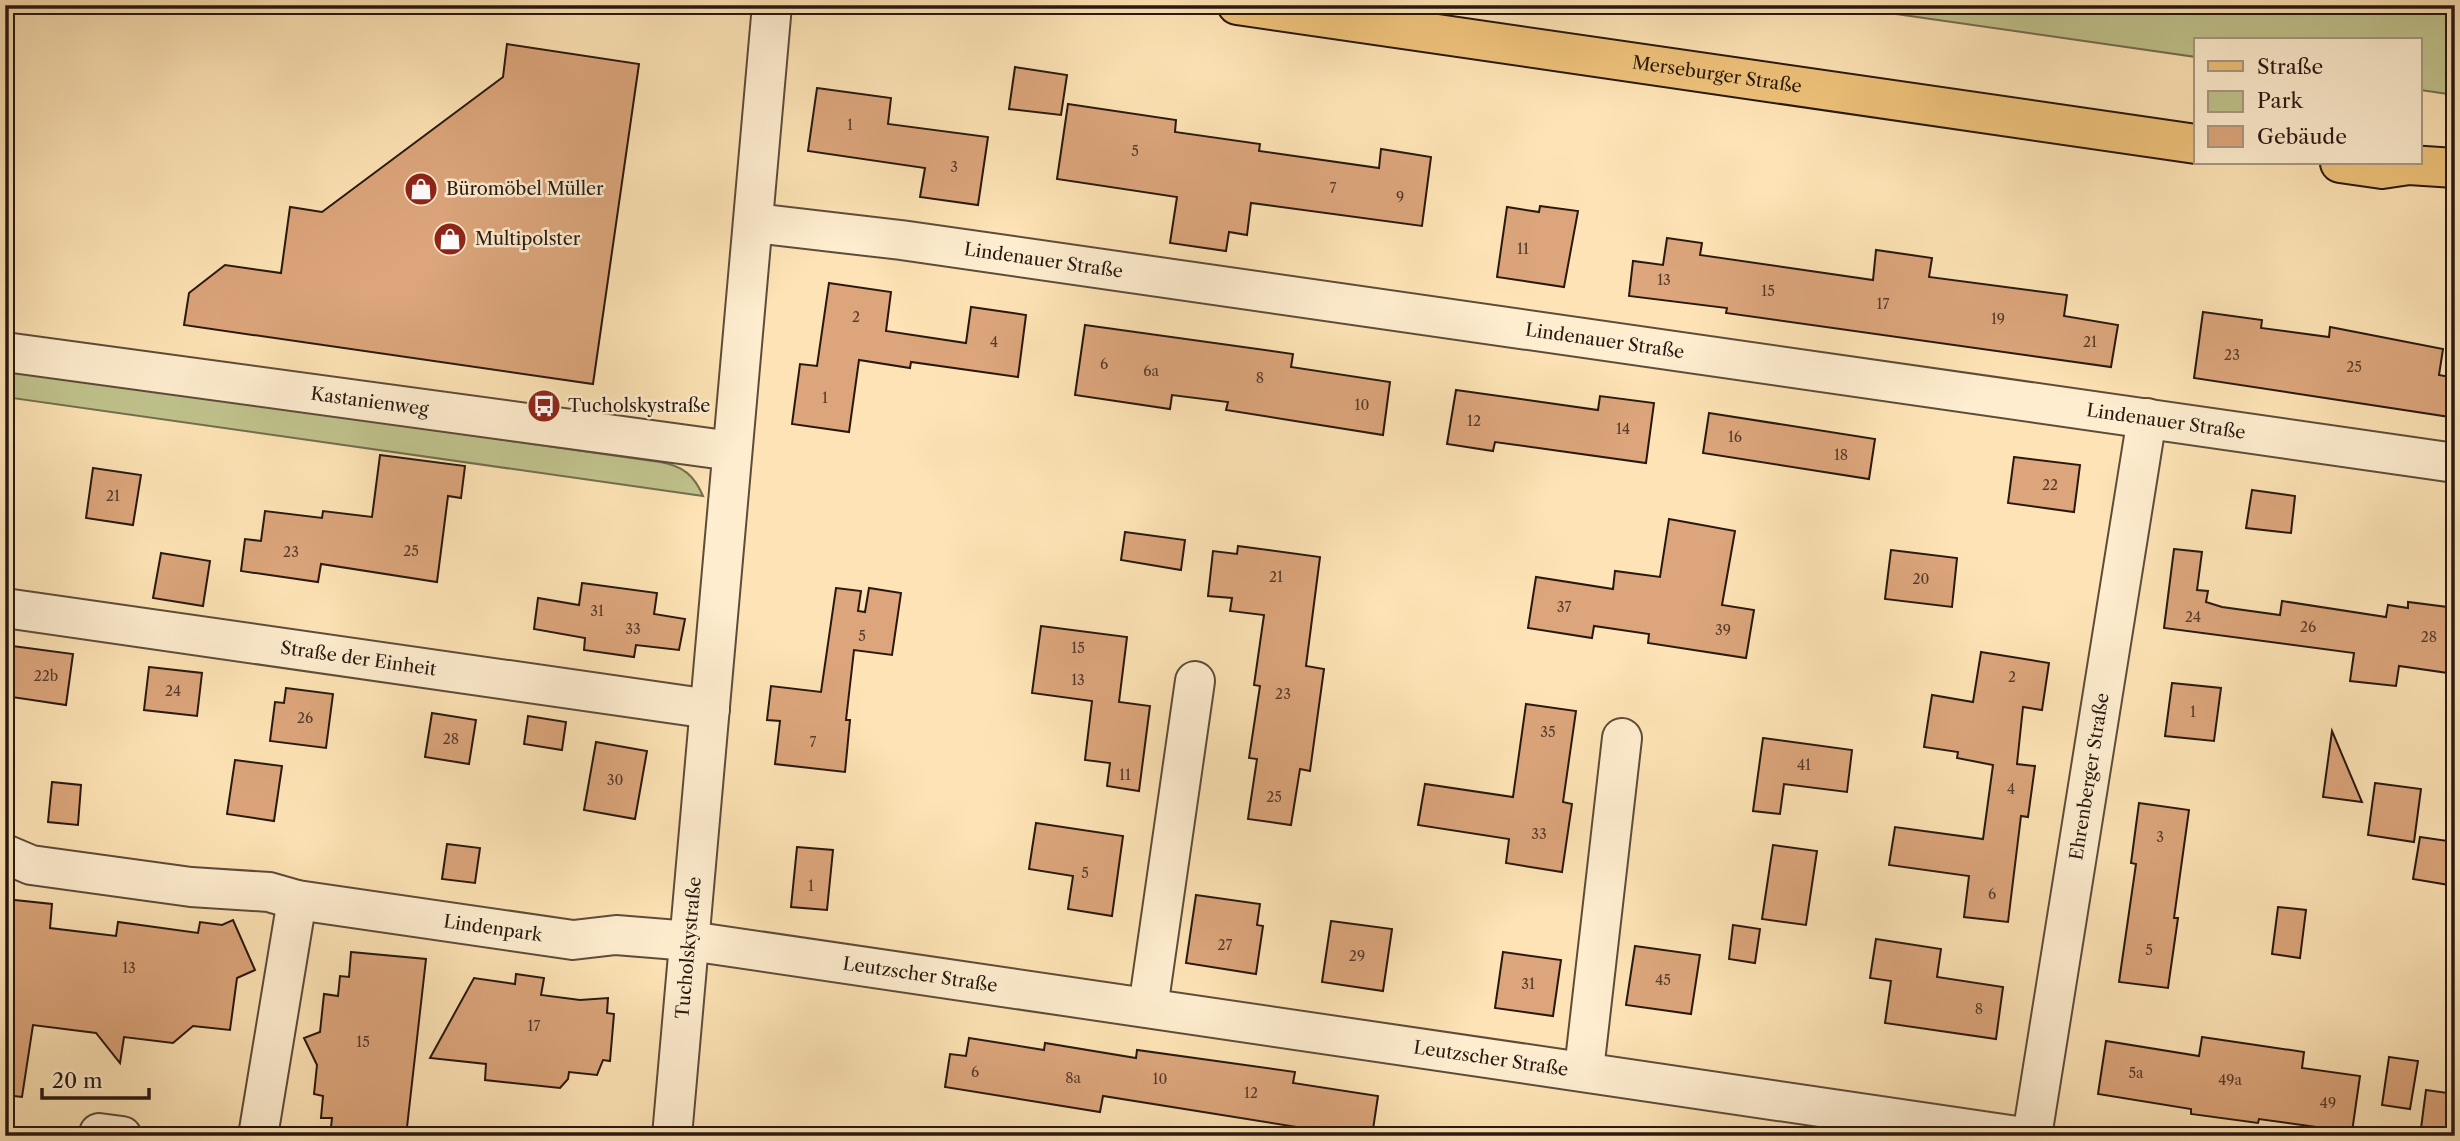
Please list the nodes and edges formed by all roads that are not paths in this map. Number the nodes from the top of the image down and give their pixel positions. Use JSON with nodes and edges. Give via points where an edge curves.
{"nodes":[{"id":1,"x":772,"y":5,"type":"edge"},
{"id":2,"x":1237,"y":5,"type":"edge"},
{"id":3,"x":2194,"y":144,"type":"edge"},
{"id":4,"x":2347,"y":164,"type":"edge"},
{"id":5,"x":2455,"y":168,"type":"edge"},
{"id":6,"x":2382,"y":169,"type":"junction"},
{"id":7,"x":2455,"y":195,"type":"edge"},
{"id":8,"x":754,"y":223,"type":"junction"},
{"id":9,"x":5,"y":352,"type":"edge"},
{"id":10,"x":2147,"y":418,"type":"junction"},
{"id":11,"x":732,"y":451,"type":"junction"},
{"id":12,"x":2455,"y":463,"type":"edge"},
{"id":13,"x":5,"y":608,"type":"edge"},
{"id":14,"x":1195,"y":681,"type":"dead end"},
{"id":15,"x":710,"y":709,"type":"junction"},
{"id":16,"x":1622,"y":738,"type":"dead end"},
{"id":17,"x":5,"y":854,"type":"edge"},
{"id":18,"x":297,"y":900,"type":"junction"},
{"id":19,"x":690,"y":941,"type":"junction"},
{"id":20,"x":1148,"y":1007,"type":"junction"},
{"id":21,"x":1584,"y":1070,"type":"junction"},
{"id":22,"x":258,"y":1136,"type":"edge"},
{"id":23,"x":672,"y":1136,"type":"edge"},
{"id":24,"x":2017,"y":1136,"type":"edge"},
{"id":25,"x":2032,"y":1136,"type":"edge"}],
"edges":[{"from":1,"to":8,"type":"street","name":"Tucholskystraße"},
{"from":2,"to":3,"type":"main road","name":"Merseburger Straße"},
{"from":4,"to":6,"type":"main road"},
{"from":5,"to":6,"type":"main road","via":[[2409,164]]},
{"from":6,"to":7,"type":"main road","via":[[2407,184]]},
{"from":8,"to":10,"type":"street","name":"Lindenauer Straße","via":[[901,240]]},
{"from":8,"to":11,"type":"street","name":"Tucholskystraße"},
{"from":9,"to":11,"type":"street","name":"Kastanienweg"},
{"from":10,"to":12,"type":"street","name":"Lindenauer Straße"},
{"from":10,"to":25,"type":"street","name":"Ehrenberger Straße"},
{"from":11,"to":15,"type":"street","name":"Tucholskystraße"},
{"from":13,"to":15,"type":"street","name":"Straße der Einheit"},
{"from":14,"to":20,"type":"street"},
{"from":15,"to":19,"type":"street","name":"Tucholskystraße"},
{"from":16,"to":21,"type":"street","name":"Leutzscher Straße"},
{"from":17,"to":18,"type":"street","name":"Lindenpark","via":[[31,865],[191,887],[270,892]]},
{"from":18,"to":19,"type":"street","name":"Lindenpark","via":[[573,940],[616,935]]},
{"from":18,"to":22,"type":"street"},
{"from":19,"to":20,"type":"street","name":"Leutzscher Straße"},
{"from":19,"to":23,"type":"street","name":"Tucholskystraße"},
{"from":20,"to":21,"type":"street","name":"Leutzscher Straße"},
{"from":21,"to":24,"type":"street","name":"Leutzscher Straße"}]}
